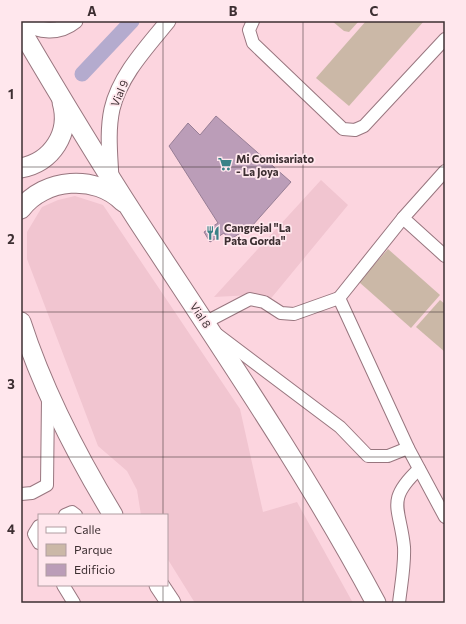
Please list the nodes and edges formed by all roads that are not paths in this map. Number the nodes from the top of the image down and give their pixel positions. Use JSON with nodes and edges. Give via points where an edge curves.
{"nodes":[{"id":1,"x":22,"y":21,"type":"edge"},
{"id":2,"x":75,"y":21,"type":"edge"},
{"id":3,"x":168,"y":21,"type":"edge"},
{"id":4,"x":253,"y":21,"type":"edge"},
{"id":5,"x":21,"y":30,"type":"edge"},
{"id":6,"x":445,"y":39,"type":"edge"},
{"id":7,"x":57,"y":91,"type":"junction"},
{"id":8,"x":21,"y":168,"type":"edge"},
{"id":9,"x":445,"y":171,"type":"edge"},
{"id":10,"x":111,"y":179,"type":"junction"},
{"id":11,"x":21,"y":209,"type":"edge"},
{"id":12,"x":136,"y":217,"type":"junction"},
{"id":13,"x":403,"y":218,"type":"junction"},
{"id":14,"x":445,"y":256,"type":"edge"},
{"id":15,"x":339,"y":298,"type":"junction"},
{"id":16,"x":21,"y":322,"type":"edge"},
{"id":17,"x":209,"y":326,"type":"junction"},
{"id":18,"x":48,"y":392,"type":"junction"},
{"id":19,"x":408,"y":448,"type":"junction"},
{"id":20,"x":419,"y":469,"type":"junction"},
{"id":21,"x":21,"y":494,"type":"edge"},
{"id":22,"x":112,"y":514,"type":"edge"},
{"id":23,"x":445,"y":517,"type":"edge"},
{"id":24,"x":65,"y":586,"type":"edge"},
{"id":25,"x":160,"y":586,"type":"edge"},
{"id":26,"x":74,"y":603,"type":"edge"},
{"id":27,"x":171,"y":603,"type":"edge"},
{"id":28,"x":376,"y":603,"type":"edge"},
{"id":29,"x":399,"y":603,"type":"edge"}],
"edges":[{"from":1,"to":2,"type":"street","via":[[49,31],[61,29]]},
{"from":3,"to":10,"type":"street","name":"Vial 9","via":[[141,55],[117,92],[110,123]]},
{"from":4,"to":6,"type":"street","via":[[249,30],[253,43],[343,129],[355,130],[364,126]]},
{"from":5,"to":7,"type":"main road","name":"Vial 8"},
{"from":7,"to":8,"type":"main road","via":[[65,121],[60,140],[43,159]]},
{"from":7,"to":10,"type":"main road","name":"Vial 8"},
{"from":9,"to":13,"type":"street"},
{"from":10,"to":12,"type":"main road","name":"Vial 8"},
{"from":11,"to":12,"type":"main road","via":[[42,192],[64,184],[76,183],[88,184],[110,192]]},
{"from":12,"to":17,"type":"main road","name":"Vial 8"},
{"from":13,"to":14,"type":"street"},
{"from":13,"to":15,"type":"street"},
{"from":15,"to":17,"type":"street","via":[[294,314],[281,313],[264,302],[250,299]]},
{"from":15,"to":19,"type":"street"},
{"from":16,"to":18,"type":"main road"},
{"from":17,"to":19,"type":"street","via":[[340,427],[368,456],[388,456]]},
{"from":17,"to":28,"type":"main road","name":"Vial 8","via":[[310,487]]},
{"from":18,"to":21,"type":"street","via":[[47,485],[32,494]]},
{"from":18,"to":22,"type":"main road","via":[[70,438]]},
{"from":19,"to":20,"type":"street"},
{"from":20,"to":23,"type":"street"},
{"from":20,"to":29,"type":"street","via":[[404,484],[396,500],[404,549]]},
{"from":24,"to":26,"type":"street"},
{"from":25,"to":27,"type":"main road"}]}
